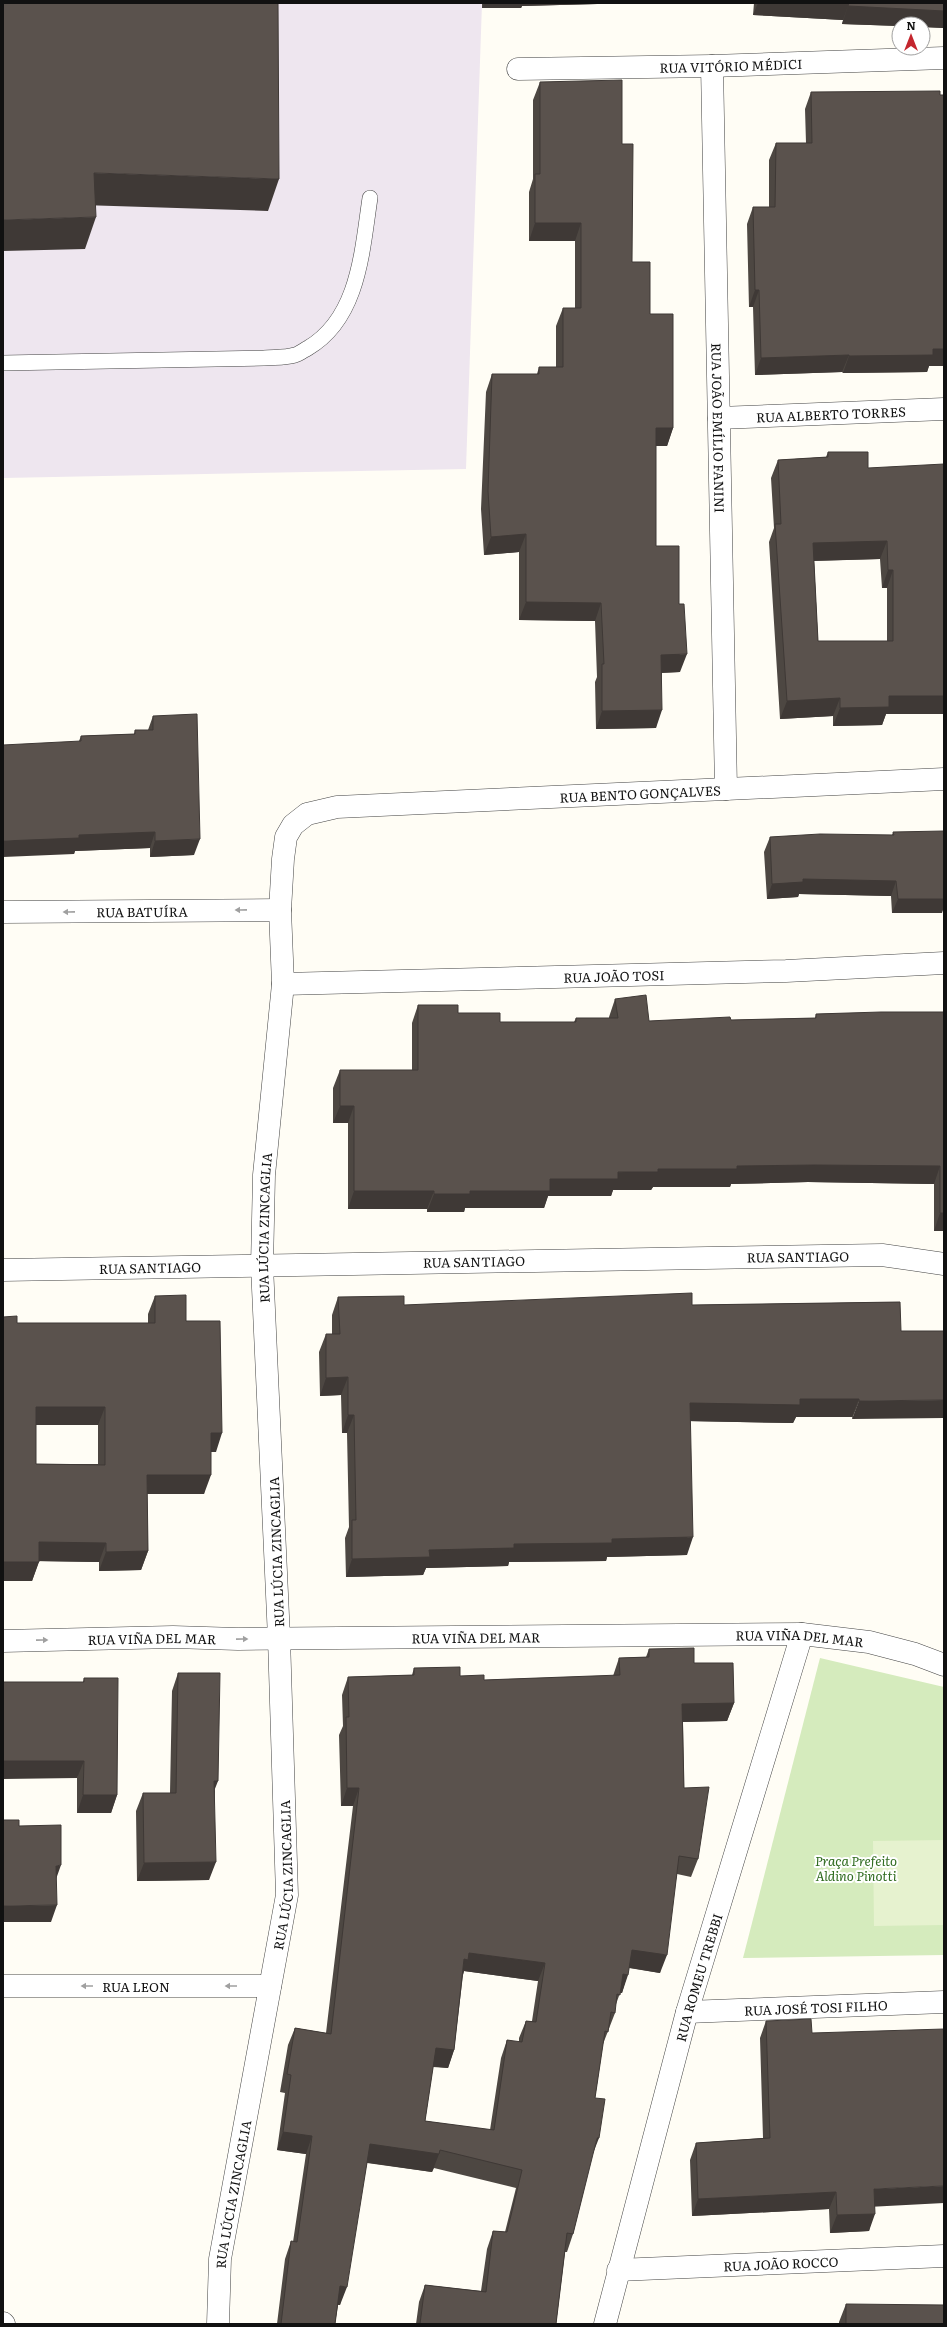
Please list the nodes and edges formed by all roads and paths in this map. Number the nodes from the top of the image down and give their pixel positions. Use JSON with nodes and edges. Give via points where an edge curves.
{"nodes":[{"id":1,"x":944,"y":58,"type":"edge"},
{"id":2,"x":712,"y":66,"type":"junction"},
{"id":3,"x":518,"y":69,"type":"dead end"},
{"id":4,"x":370,"y":198,"type":"dead end"},
{"id":5,"x":3,"y":363,"type":"edge"},
{"id":6,"x":944,"y":409,"type":"edge"},
{"id":7,"x":719,"y":418,"type":"junction"},
{"id":8,"x":944,"y":779,"type":"edge"},
{"id":9,"x":726,"y":789,"type":"junction"},
{"id":10,"x":336,"y":807,"type":"joint"},
{"id":11,"x":280,"y":910,"type":"junction"},
{"id":12,"x":3,"y":912,"type":"edge"},
{"id":13,"x":944,"y":963,"type":"edge"},
{"id":14,"x":283,"y":984,"type":"junction"},
{"id":15,"x":944,"y":1264,"type":"edge"},
{"id":16,"x":262,"y":1266,"type":"junction"},
{"id":17,"x":3,"y":1270,"type":"edge"},
{"id":18,"x":802,"y":1634,"type":"junction"},
{"id":19,"x":279,"y":1638,"type":"junction"},
{"id":20,"x":3,"y":1641,"type":"edge"},
{"id":21,"x":944,"y":1665,"type":"edge"},
{"id":22,"x":3,"y":1986,"type":"edge"},
{"id":23,"x":270,"y":1986,"type":"junction"},
{"id":24,"x":944,"y":2002,"type":"edge"},
{"id":25,"x":687,"y":2012,"type":"junction"},
{"id":26,"x":944,"y":2256,"type":"edge"},
{"id":27,"x":618,"y":2270,"type":"junction"},
{"id":28,"x":218,"y":2324,"type":"edge"},
{"id":29,"x":605,"y":2324,"type":"edge"}],
"edges":[{"from":1,"to":2,"type":"street","name":"RUA VITÓRIO MÉDICI"},
{"from":2,"to":3,"type":"street","name":"RUA VITÓRIO MÉDICI"},
{"from":2,"to":7,"type":"street","name":"RUA JOÃO EMÍLIO FANINI"},
{"from":4,"to":5,"type":"lane","via":[[362,252],[352,293],[342,315],[320,341],[295,355],[264,358]]},
{"from":6,"to":7,"type":"street","name":"RUA ALBERTO TORRES"},
{"from":7,"to":9,"type":"street","name":"RUA JOÃO EMÍLIO FANINI"},
{"from":8,"to":9,"type":"street","name":"RUA BENTO GONÇALVES"},
{"from":9,"to":10,"type":"street","name":"RUA BENTO GONÇALVES"},
{"from":10,"to":11,"type":"street","name":"RUA LÚCIA ZINCAGLIA","via":[[307,814],[293,824],[286,837]]},
{"from":11,"to":12,"type":"street","name":"RUA BATUÍRA","one_way":true},
{"from":11,"to":14,"type":"street","name":"RUA LÚCIA ZINCAGLIA"},
{"from":13,"to":14,"type":"street","name":"RUA JOÃO TOSI","via":[[786,971]]},
{"from":14,"to":16,"type":"street","name":"RUA LÚCIA ZINCAGLIA","via":[[264,1175]]},
{"from":15,"to":16,"type":"street","name":"RUA SANTIAGO","via":[[882,1255],[362,1262]]},
{"from":16,"to":17,"type":"street","name":"RUA SANTIAGO"},
{"from":16,"to":19,"type":"street","name":"RUA LÚCIA ZINCAGLIA"},
{"from":18,"to":19,"type":"street","name":"RUA VIÑA DEL MAR"},
{"from":18,"to":21,"type":"street","name":"RUA VIÑA DEL MAR","via":[[869,1642],[915,1654]]},
{"from":18,"to":25,"type":"street","name":"RUA ROMEU TREBBI"},
{"from":20,"to":19,"type":"street","name":"RUA VIÑA DEL MAR","one_way":true,"via":[[173,1637]]},
{"from":19,"to":23,"type":"street","name":"RUA LÚCIA ZINCAGLIA","via":[[287,1895]]},
{"from":23,"to":22,"type":"street","name":"RUA LEON","one_way":true},
{"from":23,"to":28,"type":"street","name":"RUA LÚCIA ZINCAGLIA","via":[[220,2259]]},
{"from":24,"to":25,"type":"street","name":"RUA JOSÉ TOSI FILHO"},
{"from":25,"to":27,"type":"street","name":"RUA ROMEU TREBBI"},
{"from":26,"to":27,"type":"street","name":"RUA JOÃO ROCCO"},
{"from":27,"to":29,"type":"street","name":"RUA ROMEU TREBBI"}]}
